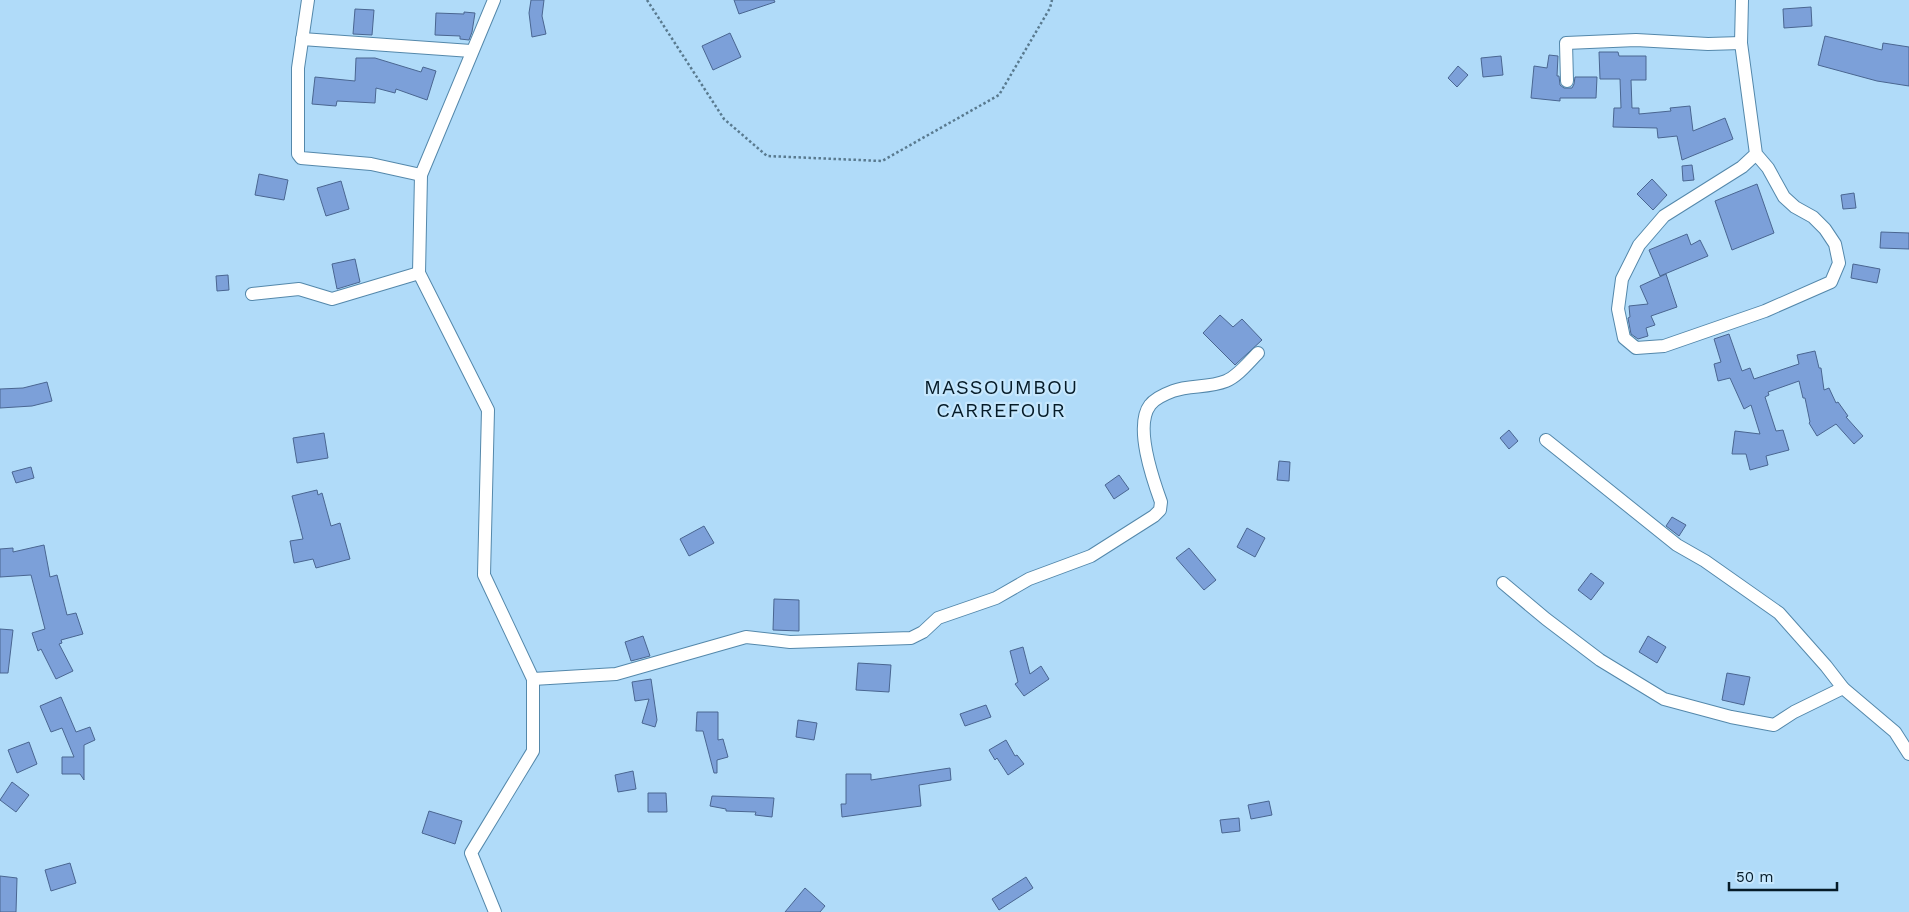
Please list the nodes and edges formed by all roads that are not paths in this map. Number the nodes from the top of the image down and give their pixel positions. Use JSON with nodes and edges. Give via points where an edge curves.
{"nodes":[{"id":1,"x":308,"y":0,"type":"edge"},
{"id":2,"x":494,"y":0,"type":"edge"},
{"id":3,"x":1742,"y":0,"type":"edge"},
{"id":4,"x":302,"y":39,"type":"junction"},
{"id":5,"x":1741,"y":43,"type":"junction"},
{"id":6,"x":471,"y":51,"type":"junction"},
{"id":7,"x":1566,"y":81,"type":"dead end"},
{"id":8,"x":1756,"y":154,"type":"junction"},
{"id":9,"x":421,"y":175,"type":"junction"},
{"id":10,"x":419,"y":272,"type":"junction"},
{"id":11,"x":252,"y":294,"type":"dead end"},
{"id":12,"x":1258,"y":353,"type":"dead end"},
{"id":13,"x":1546,"y":440,"type":"dead end"},
{"id":14,"x":1503,"y":583,"type":"dead end"},
{"id":15,"x":533,"y":679,"type":"junction"},
{"id":16,"x":1843,"y":688,"type":"junction"},
{"id":17,"x":1909,"y":754,"type":"edge"},
{"id":18,"x":495,"y":912,"type":"edge"}],
"edges":[{"from":1,"to":4,"type":"street"},
{"from":2,"to":6,"type":"street"},
{"from":3,"to":5,"type":"street"},
{"from":4,"to":6,"type":"street"},
{"from":4,"to":9,"type":"street","via":[[298,68],[298,154],[301,158],[371,164]]},
{"from":5,"to":7,"type":"street","via":[[1566,42]]},
{"from":5,"to":8,"type":"street"},
{"from":6,"to":9,"type":"street"},
{"from":8,"to":8,"type":"street","via":[[1784,197],[1813,217],[1835,244],[1839,263],[1831,282],[1765,311],[1664,346],[1636,348],[1624,338],[1618,308],[1622,279],[1639,245],[1664,216],[1742,167]]},
{"from":9,"to":10,"type":"street"},
{"from":10,"to":11,"type":"street","via":[[332,299],[299,289]]},
{"from":10,"to":15,"type":"street","via":[[488,410],[484,575]]},
{"from":12,"to":15,"type":"street","via":[[1226,381],[1174,391],[1150,404],[1146,413],[1146,452],[1161,502],[1160,510],[1154,516],[1091,556],[1029,579],[996,598],[938,618],[924,632],[912,638],[790,642],[746,637],[616,674]]},
{"from":13,"to":16,"type":"street","via":[[1677,545],[1779,614]]},
{"from":14,"to":16,"type":"street","via":[[1600,660],[1664,699],[1774,725]]},
{"from":15,"to":18,"type":"street","via":[[533,751],[471,853]]},
{"from":16,"to":17,"type":"street","via":[[1895,732]]}]}
